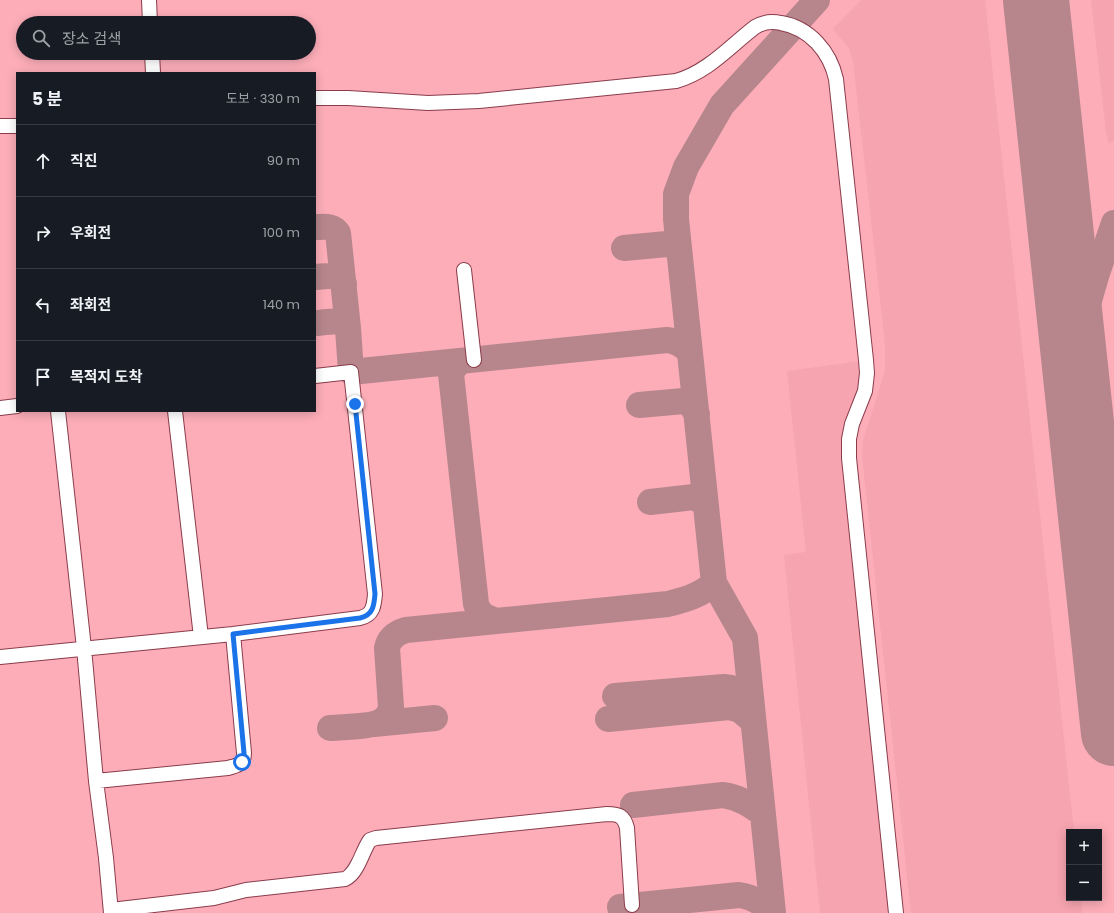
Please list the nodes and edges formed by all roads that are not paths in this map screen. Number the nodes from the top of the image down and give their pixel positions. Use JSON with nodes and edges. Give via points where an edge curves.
{"nodes":[{"id":1,"x":149,"y":0,"type":"edge"},
{"id":2,"x":150,"y":16,"type":"edge"},
{"id":3,"x":152,"y":60,"type":"edge"},
{"id":4,"x":153,"y":72,"type":"edge"},
{"id":5,"x":316,"y":98,"type":"edge"},
{"id":6,"x":0,"y":126,"type":"edge"},
{"id":7,"x":16,"y":126,"type":"edge"},
{"id":8,"x":464,"y":270,"type":"dead end"},
{"id":9,"x":474,"y":360,"type":"dead end"},
{"id":10,"x":316,"y":376,"type":"edge"},
{"id":11,"x":16,"y":406,"type":"edge"},
{"id":12,"x":0,"y":408,"type":"edge"},
{"id":13,"x":58,"y":412,"type":"edge"},
{"id":14,"x":175,"y":412,"type":"edge"},
{"id":15,"x":233,"y":634,"type":"junction"},
{"id":16,"x":201,"y":637,"type":"junction"},
{"id":17,"x":84,"y":648,"type":"junction"},
{"id":18,"x":0,"y":657,"type":"edge"},
{"id":19,"x":96,"y":781,"type":"junction"},
{"id":20,"x":632,"y":905,"type":"dead end"},
{"id":21,"x":111,"y":911,"type":"edge"},
{"id":22,"x":896,"y":913,"type":"edge"}],
"edges":[{"from":1,"to":2,"type":"lane"},
{"from":3,"to":4,"type":"lane"},
{"from":5,"to":22,"type":"lane","via":[[428,103],[479,101],[676,81],[706,67],[755,27],[767,22],[793,26],[819,44],[836,79],[867,366],[865,391],[850,431],[849,458]]},
{"from":6,"to":7,"type":"lane"},
{"from":8,"to":9,"type":"lane"},
{"from":10,"to":15,"type":"lane","via":[[351,372],[375,594],[373,607],[371,612],[360,618]]},
{"from":11,"to":12,"type":"lane"},
{"from":13,"to":17,"type":"lane"},
{"from":14,"to":16,"type":"lane"},
{"from":15,"to":16,"type":"lane"},
{"from":15,"to":19,"type":"lane","via":[[244,753],[242,762],[228,768]]},
{"from":16,"to":17,"type":"lane"},
{"from":17,"to":18,"type":"lane"},
{"from":17,"to":19,"type":"lane"},
{"from":19,"to":21,"type":"lane"},
{"from":20,"to":21,"type":"lane","via":[[626,822],[616,814],[606,814],[376,838],[368,843],[351,875],[345,879],[246,890],[214,898]]}]}
